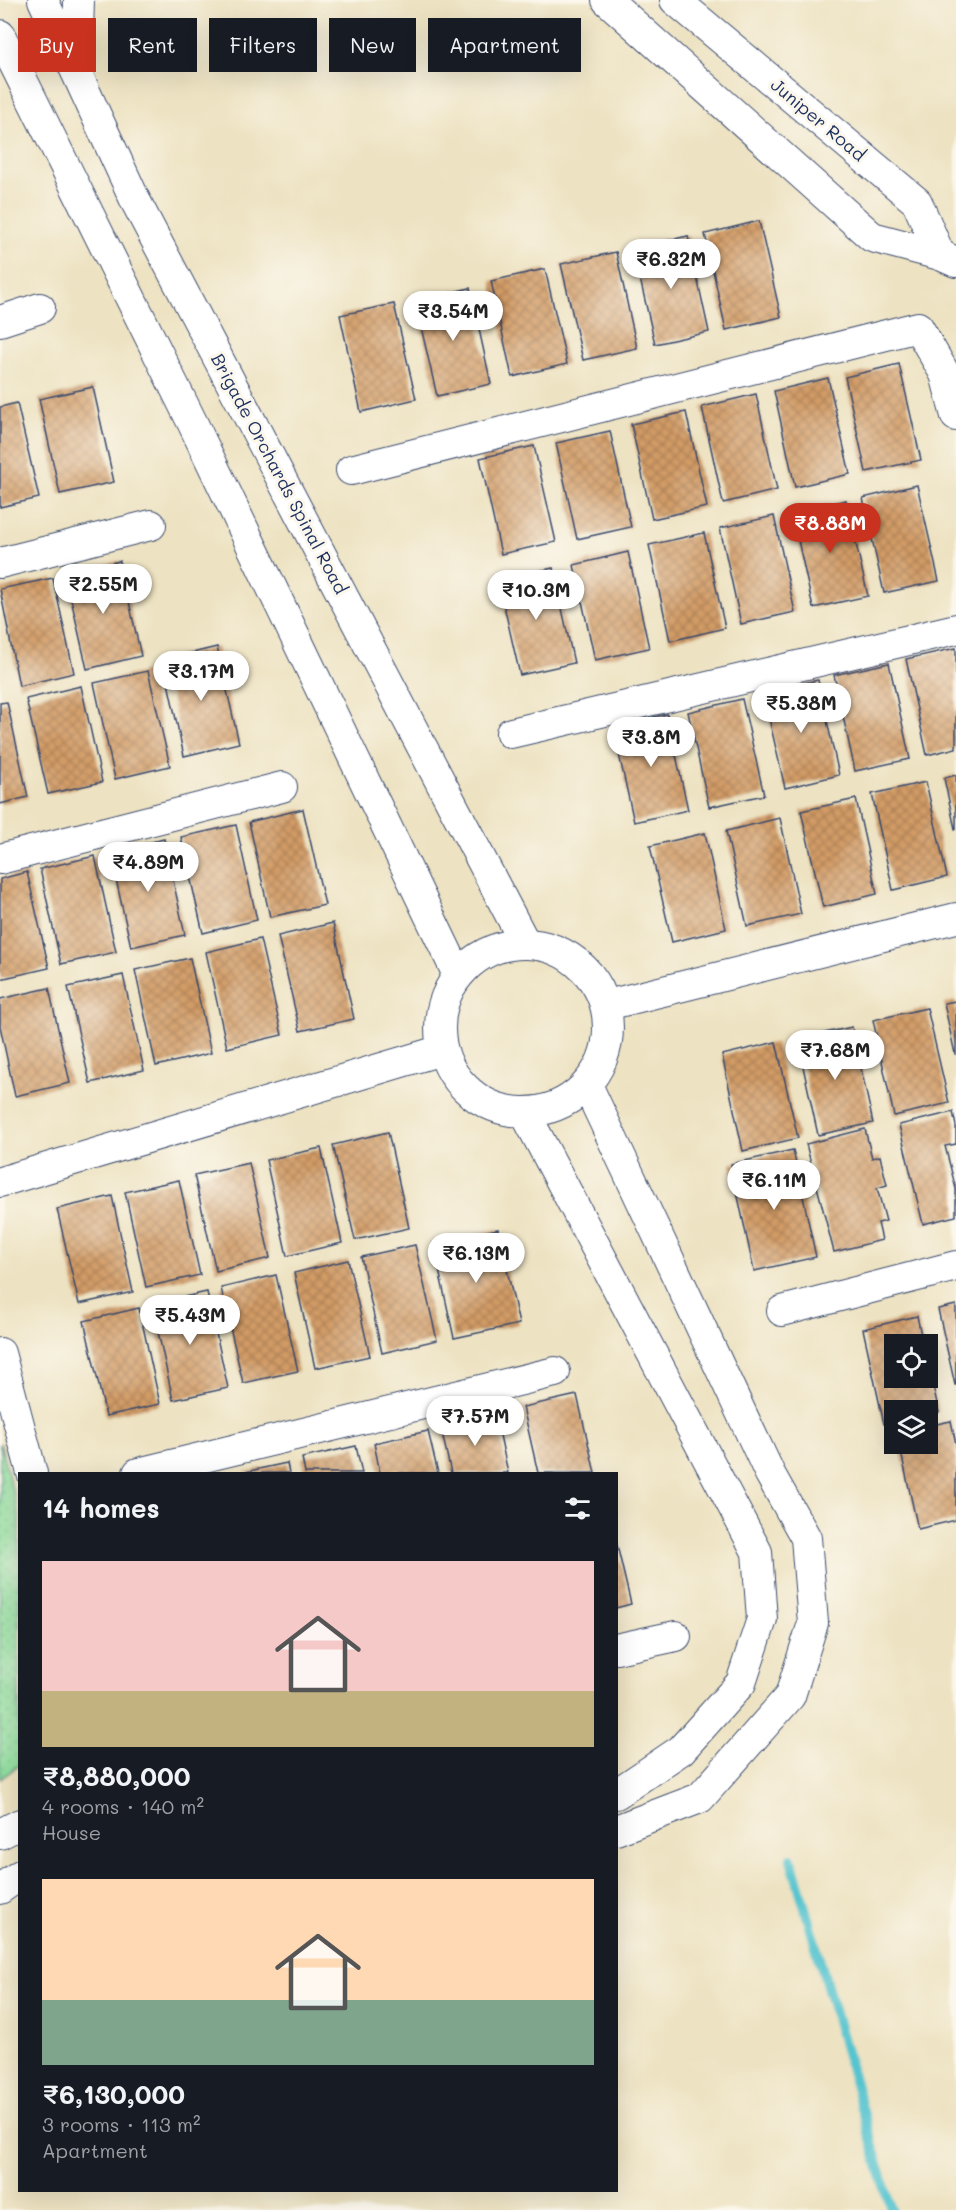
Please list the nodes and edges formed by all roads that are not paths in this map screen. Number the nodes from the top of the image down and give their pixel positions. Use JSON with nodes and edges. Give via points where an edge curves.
{"nodes":[{"id":1,"x":43,"y":0,"type":"edge"},
{"id":2,"x":79,"y":0,"type":"edge"},
{"id":3,"x":607,"y":0,"type":"edge"},
{"id":4,"x":675,"y":0,"type":"edge"},
{"id":5,"x":0,"y":35,"type":"edge"},
{"id":6,"x":77,"y":73,"type":"junction"},
{"id":7,"x":13,"y":86,"type":"edge"},
{"id":8,"x":948,"y":259,"type":"edge"},
{"id":9,"x":40,"y":308,"type":"dead end"},
{"id":10,"x":0,"y":321,"type":"edge"},
{"id":11,"x":956,"y":416,"type":"edge"},
{"id":12,"x":351,"y":470,"type":"dead end"},
{"id":13,"x":151,"y":525,"type":"dead end"},
{"id":14,"x":0,"y":563,"type":"edge"},
{"id":15,"x":956,"y":629,"type":"edge"},
{"id":16,"x":511,"y":733,"type":"dead end"},
{"id":17,"x":282,"y":787,"type":"dead end"},
{"id":18,"x":0,"y":859,"type":"edge"},
{"id":19,"x":956,"y":918,"type":"edge"},
{"id":20,"x":525,"y":943,"type":"junction"},
{"id":21,"x":458,"y":975,"type":"junction"},
{"id":22,"x":607,"y":1005,"type":"junction"},
{"id":23,"x":442,"y":1050,"type":"junction"},
{"id":24,"x":587,"y":1085,"type":"junction"},
{"id":25,"x":525,"y":1113,"type":"junction"},
{"id":26,"x":0,"y":1182,"type":"edge"},
{"id":27,"x":956,"y":1266,"type":"edge"},
{"id":28,"x":782,"y":1311,"type":"dead end"},
{"id":29,"x":0,"y":1353,"type":"edge"},
{"id":30,"x":555,"y":1372,"type":"dead end"},
{"id":31,"x":32,"y":1472,"type":"edge"},
{"id":32,"x":142,"y":1472,"type":"edge"},
{"id":33,"x":676,"y":1636,"type":"dead end"},
{"id":34,"x":618,"y":1648,"type":"edge"},
{"id":35,"x":618,"y":1793,"type":"edge"},
{"id":36,"x":18,"y":1825,"type":"edge"},
{"id":37,"x":618,"y":1829,"type":"edge"},
{"id":38,"x":0,"y":1834,"type":"edge"},
{"id":39,"x":18,"y":1876,"type":"edge"},
{"id":40,"x":0,"y":1890,"type":"edge"}],
"edges":[{"from":1,"to":6,"type":"street","name":"Brigade Orchards Spinal Road"},
{"from":2,"to":6,"type":"street"},
{"from":3,"to":8,"type":"street","via":[[872,237]]},
{"from":4,"to":8,"type":"street","name":"Juniper Road","via":[[917,202]]},
{"from":5,"to":7,"type":"street"},
{"from":6,"to":20,"type":"street","name":"Brigade Orchards Spinal Road","via":[[136,202]]},
{"from":7,"to":21,"type":"street","via":[[193,424]]},
{"from":9,"to":10,"type":"street"},
{"from":11,"to":12,"type":"street","via":[[945,374],[918,327]]},
{"from":13,"to":14,"type":"street"},
{"from":15,"to":16,"type":"street"},
{"from":17,"to":18,"type":"street"},
{"from":19,"to":22,"type":"street"},
{"from":20,"to":21,"type":"street","via":[[500,946],[477,958]]},
{"from":20,"to":22,"type":"street","via":[[553,947],[576,960],[595,980]]},
{"from":21,"to":23,"type":"street","via":[[445,998],[440,1024]]},
{"from":22,"to":24,"type":"street","via":[[609,1033],[602,1061]]},
{"from":23,"to":25,"type":"street","via":[[454,1076],[473,1096],[498,1109]]},
{"from":23,"to":26,"type":"street"},
{"from":24,"to":25,"type":"street","via":[[569,1100]]},
{"from":24,"to":37,"type":"street","via":[[770,1474],[806,1538],[813,1623],[790,1696],[700,1798]]},
{"from":25,"to":35,"type":"street","via":[[757,1552],[762,1619],[741,1683],[681,1750]]},
{"from":27,"to":28,"type":"street"},
{"from":29,"to":31,"type":"street"},
{"from":30,"to":32,"type":"street"},
{"from":33,"to":34,"type":"street"},
{"from":36,"to":38,"type":"street"},
{"from":39,"to":40,"type":"street"}]}
